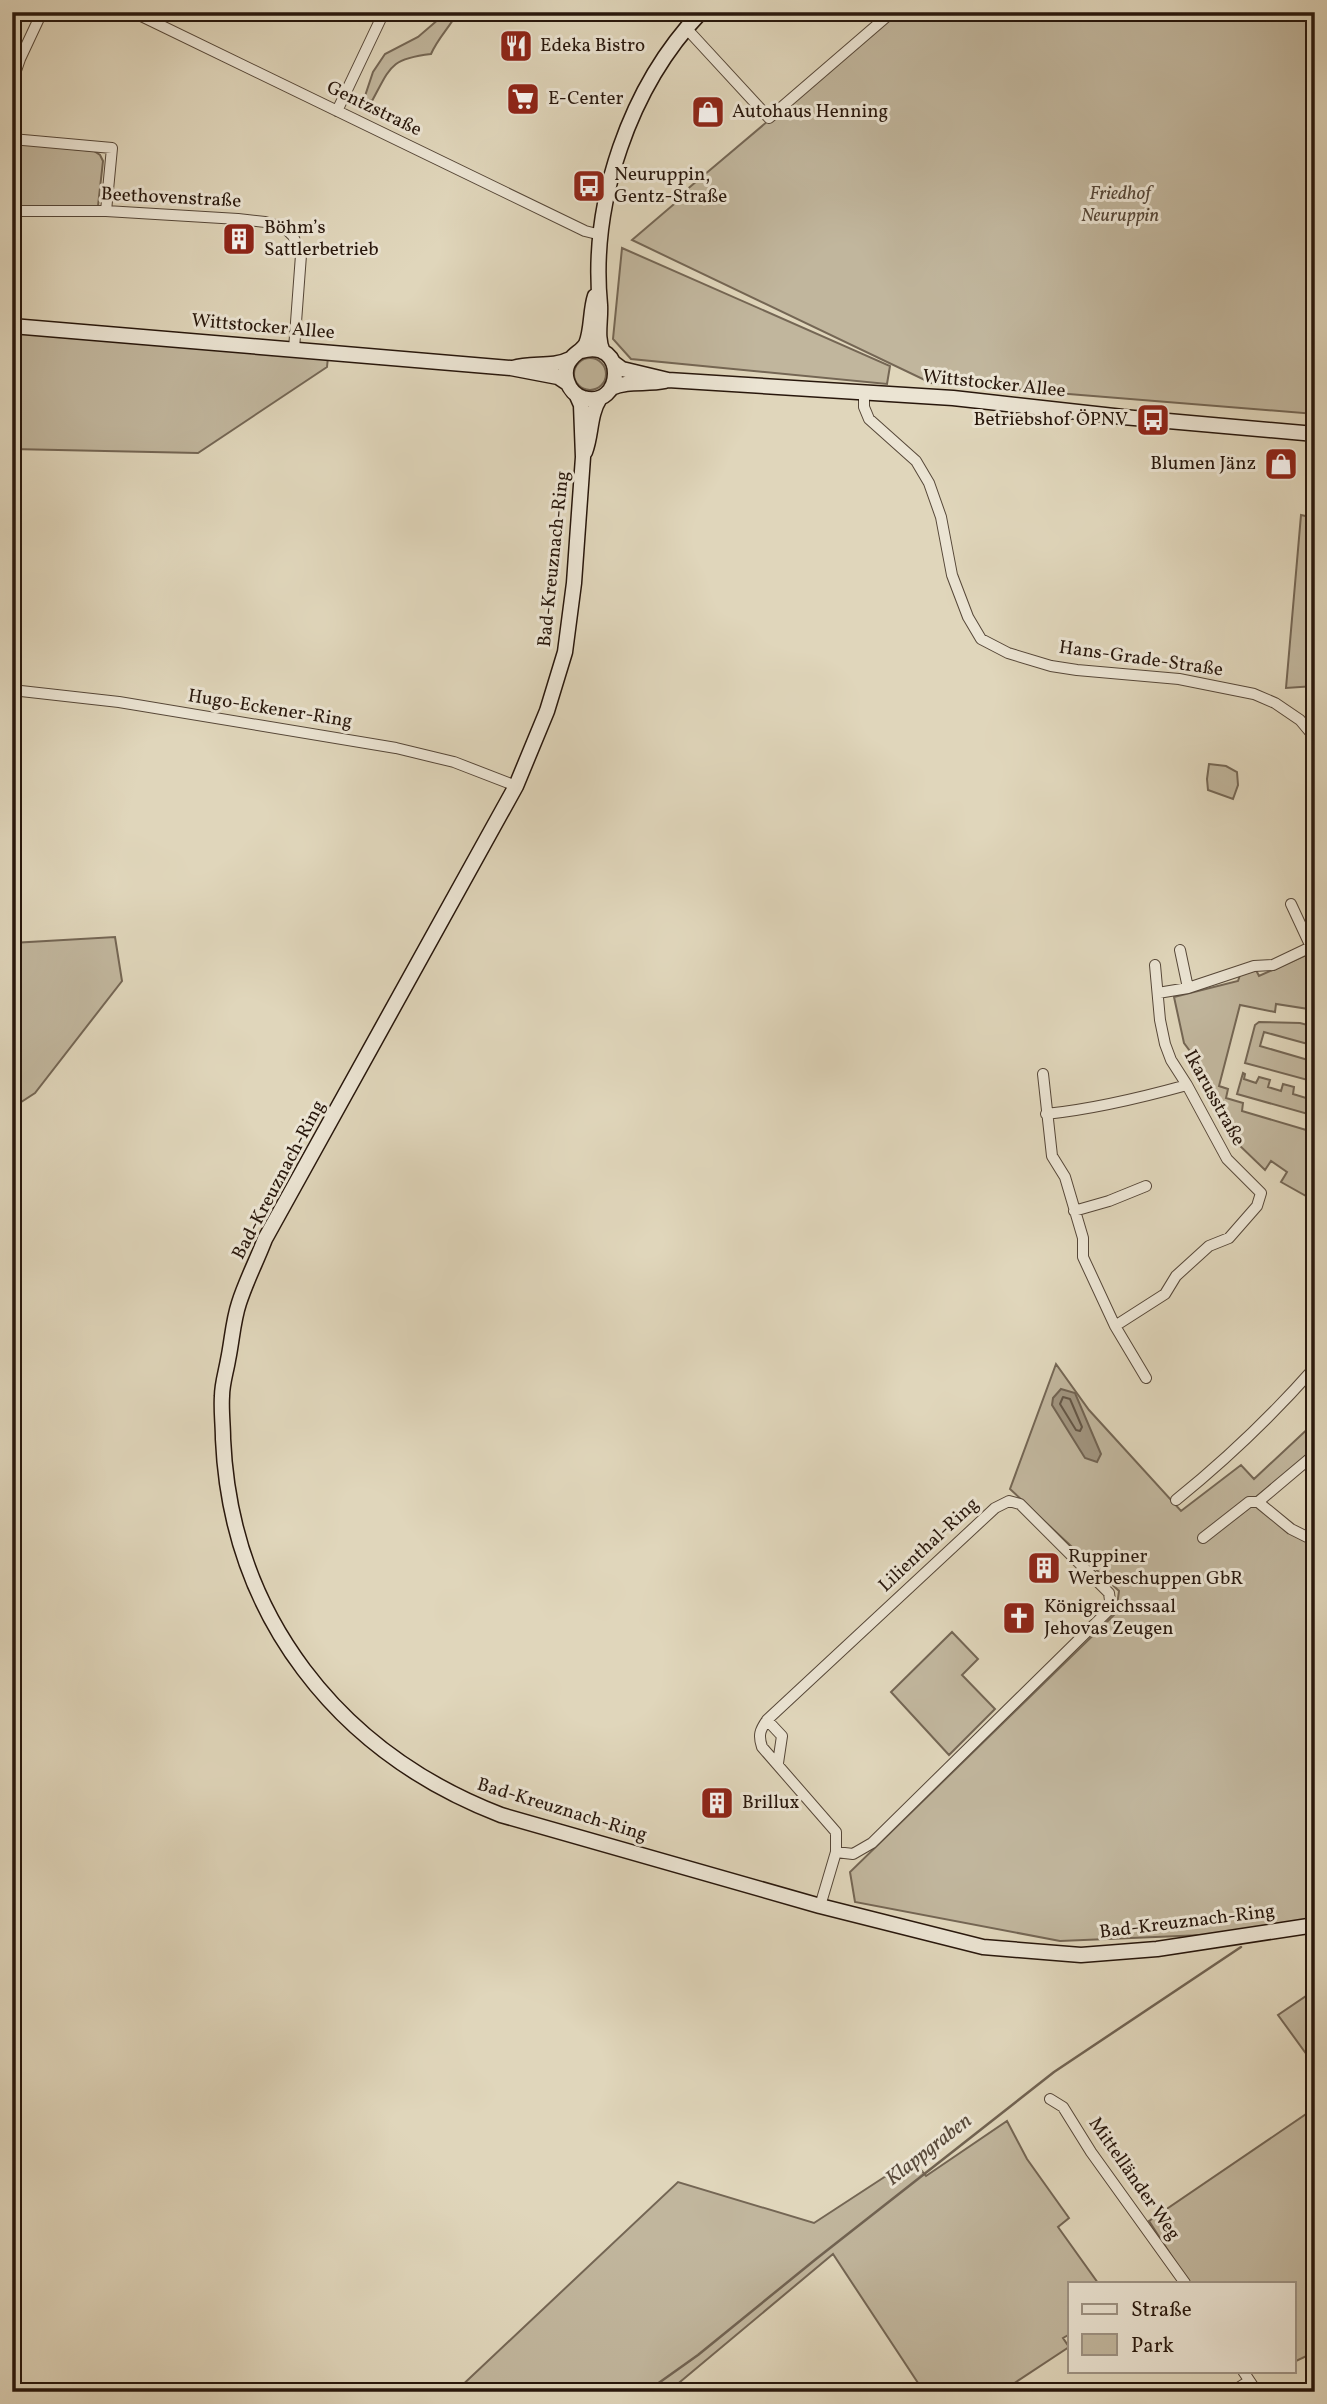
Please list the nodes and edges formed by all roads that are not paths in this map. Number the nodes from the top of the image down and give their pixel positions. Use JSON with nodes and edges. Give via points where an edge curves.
{"nodes":[{"id":1,"x":42,"y":12,"type":"edge"},
{"id":2,"x":133,"y":12,"type":"edge"},
{"id":3,"x":384,"y":12,"type":"edge"},
{"id":4,"x":701,"y":12,"type":"edge"},
{"id":5,"x":892,"y":12,"type":"edge"},
{"id":6,"x":686,"y":28,"type":"junction"},
{"id":7,"x":12,"y":82,"type":"edge"},
{"id":8,"x":337,"y":110,"type":"junction"},
{"id":9,"x":12,"y":139,"type":"edge"},
{"id":10,"x":12,"y":211,"type":"edge"},
{"id":11,"x":106,"y":211,"type":"junction"},
{"id":12,"x":601,"y":235,"type":"junction"},
{"id":13,"x":597,"y":288,"type":"junction"},
{"id":14,"x":12,"y":326,"type":"edge"},
{"id":15,"x":294,"y":349,"type":"junction"},
{"id":16,"x":603,"y":352,"type":"junction"},
{"id":17,"x":576,"y":355,"type":"junction"},
{"id":18,"x":614,"y":363,"type":"junction"},
{"id":19,"x":511,"y":368,"type":"junction"},
{"id":20,"x":668,"y":380,"type":"junction"},
{"id":21,"x":567,"y":383,"type":"junction"},
{"id":22,"x":611,"y":388,"type":"junction"},
{"id":23,"x":864,"y":392,"type":"junction"},
{"id":24,"x":577,"y":396,"type":"junction"},
{"id":25,"x":600,"y":398,"type":"junction"},
{"id":26,"x":1315,"y":433,"type":"edge"},
{"id":27,"x":583,"y":457,"type":"junction"},
{"id":28,"x":12,"y":690,"type":"edge"},
{"id":29,"x":1315,"y":738,"type":"edge"},
{"id":30,"x":516,"y":786,"type":"junction"},
{"id":31,"x":1291,"y":904,"type":"dead end"},
{"id":32,"x":1313,"y":946,"type":"edge"},
{"id":33,"x":1180,"y":950,"type":"dead end"},
{"id":34,"x":1155,"y":965,"type":"dead end"},
{"id":35,"x":1188,"y":988,"type":"junction"},
{"id":36,"x":1158,"y":993,"type":"junction"},
{"id":37,"x":1043,"y":1074,"type":"dead end"},
{"id":38,"x":1187,"y":1084,"type":"junction"},
{"id":39,"x":1046,"y":1114,"type":"junction"},
{"id":40,"x":1146,"y":1186,"type":"dead end"},
{"id":41,"x":1074,"y":1211,"type":"junction"},
{"id":42,"x":1115,"y":1326,"type":"junction"},
{"id":43,"x":1315,"y":1367,"type":"edge"},
{"id":44,"x":1146,"y":1378,"type":"dead end"},
{"id":45,"x":1315,"y":1454,"type":"edge"},
{"id":46,"x":1176,"y":1500,"type":"dead end"},
{"id":47,"x":1258,"y":1503,"type":"junction"},
{"id":48,"x":1203,"y":1538,"type":"dead end"},
{"id":49,"x":1315,"y":1541,"type":"edge"},
{"id":50,"x":767,"y":1720,"type":"junction"},
{"id":51,"x":778,"y":1763,"type":"junction"},
{"id":52,"x":836,"y":1852,"type":"junction"},
{"id":53,"x":820,"y":1906,"type":"junction"},
{"id":54,"x":1315,"y":1925,"type":"edge"},
{"id":55,"x":1051,"y":2099,"type":"dead end"},
{"id":56,"x":1184,"y":2282,"type":"edge"},
{"id":57,"x":1244,"y":2372,"type":"edge"},
{"id":58,"x":1249,"y":2381,"type":"junction"},
{"id":59,"x":1232,"y":2392,"type":"edge"},
{"id":60,"x":1257,"y":2392,"type":"edge"}],
"edges":[{"from":1,"to":7,"type":"street"},
{"from":2,"to":8,"type":"street","name":"Gentzstraße"},
{"from":3,"to":8,"type":"street"},
{"from":4,"to":6,"type":"main road"},
{"from":5,"to":6,"type":"street","via":[[769,118]]},
{"from":6,"to":12,"type":"main road","via":[[630,122]]},
{"from":8,"to":12,"type":"street","name":"Gentzstraße"},
{"from":9,"to":11,"type":"street","via":[[112,148]]},
{"from":10,"to":11,"type":"street","name":"Beethovenstraße"},
{"from":11,"to":15,"type":"street","name":"Beethovenstraße","via":[[238,219],[285,228],[301,255]]},
{"from":12,"to":13,"type":"main road"},
{"from":13,"to":16,"type":"main road"},
{"from":13,"to":17,"type":"main road","via":[[586,343]]},
{"from":14,"to":15,"type":"main road","name":"Wittstocker Allee"},
{"from":15,"to":19,"type":"main road","name":"Wittstocker Allee"},
{"from":16,"to":17,"type":"main road","via":[[590,348]]},
{"from":16,"to":18,"type":"main road","name":"Wittstocker Allee"},
{"from":17,"to":19,"type":"main road","via":[[560,364]]},
{"from":17,"to":21,"type":"main road","via":[[566,367]]},
{"from":18,"to":20,"type":"main road","name":"Wittstocker Allee"},
{"from":18,"to":22,"type":"main road"},
{"from":19,"to":21,"type":"main road"},
{"from":20,"to":22,"type":"main road","name":"Wittstocker Allee"},
{"from":20,"to":23,"type":"main road","name":"Wittstocker Allee"},
{"from":21,"to":24,"type":"main road"},
{"from":22,"to":25,"type":"main road"},
{"from":23,"to":26,"type":"main road","name":"Wittstocker Allee"},
{"from":23,"to":29,"type":"street","name":"Hans-Grade-Straße","via":[[869,419],[916,461],[929,483],[952,575],[981,639],[1051,666],[1179,679],[1254,694],[1300,720]]},
{"from":24,"to":25,"type":"main road"},
{"from":24,"to":27,"type":"main road","name":"Bad-Kreuznach-Ring"},
{"from":25,"to":27,"type":"main road","name":"Bad-Kreuznach-Ring"},
{"from":27,"to":30,"type":"main road","name":"Bad-Kreuznach-Ring","via":[[565,652]]},
{"from":28,"to":30,"type":"street","name":"Hugo-Eckener-Ring","via":[[119,702],[397,748],[454,762]]},
{"from":30,"to":53,"type":"main road","name":"Bad-Kreuznach-Ring","via":[[265,1239],[239,1304],[222,1395],[225,1468],[237,1535],[260,1599],[301,1667],[349,1722],[408,1768],[462,1800],[501,1815]]},
{"from":31,"to":32,"type":"street"},
{"from":32,"to":35,"type":"street","via":[[1273,965],[1254,966]]},
{"from":33,"to":35,"type":"street"},
{"from":34,"to":36,"type":"street","name":"Ikarusstraße"},
{"from":35,"to":36,"type":"street"},
{"from":36,"to":38,"type":"street","name":"Ikarusstraße","via":[[1165,1044]]},
{"from":37,"to":39,"type":"street"},
{"from":38,"to":39,"type":"street","via":[[1136,1100]]},
{"from":38,"to":42,"type":"street","name":"Ikarusstraße","via":[[1227,1159],[1261,1193],[1257,1206],[1228,1238],[1209,1246],[1176,1276],[1165,1294]]},
{"from":39,"to":41,"type":"street","via":[[1052,1156],[1065,1177]]},
{"from":40,"to":41,"type":"street"},
{"from":41,"to":42,"type":"street","via":[[1083,1238],[1083,1257]]},
{"from":42,"to":44,"type":"street"},
{"from":43,"to":46,"type":"street","via":[[1243,1444]]},
{"from":45,"to":47,"type":"street"},
{"from":47,"to":48,"type":"street","via":[[1249,1502]]},
{"from":47,"to":49,"type":"street","via":[[1291,1530]]},
{"from":50,"to":51,"type":"street","via":[[782,1736]]},
{"from":50,"to":51,"type":"street","via":[[758,1736]]},
{"from":50,"to":52,"type":"street","name":"Lilienthal-Ring","via":[[995,1508],[1009,1502],[1020,1504],[1109,1592],[1111,1608],[872,1843],[853,1854]]},
{"from":51,"to":52,"type":"street","via":[[836,1832]]},
{"from":52,"to":53,"type":"street"},
{"from":53,"to":54,"type":"main road","name":"Bad-Kreuznach-Ring","via":[[983,1947],[1081,1955],[1157,1949]]},
{"from":55,"to":56,"type":"street","name":"Mittelländer Weg","via":[[1063,2108]]},
{"from":57,"to":58,"type":"street"},
{"from":58,"to":59,"type":"street"},
{"from":58,"to":60,"type":"street"}]}
